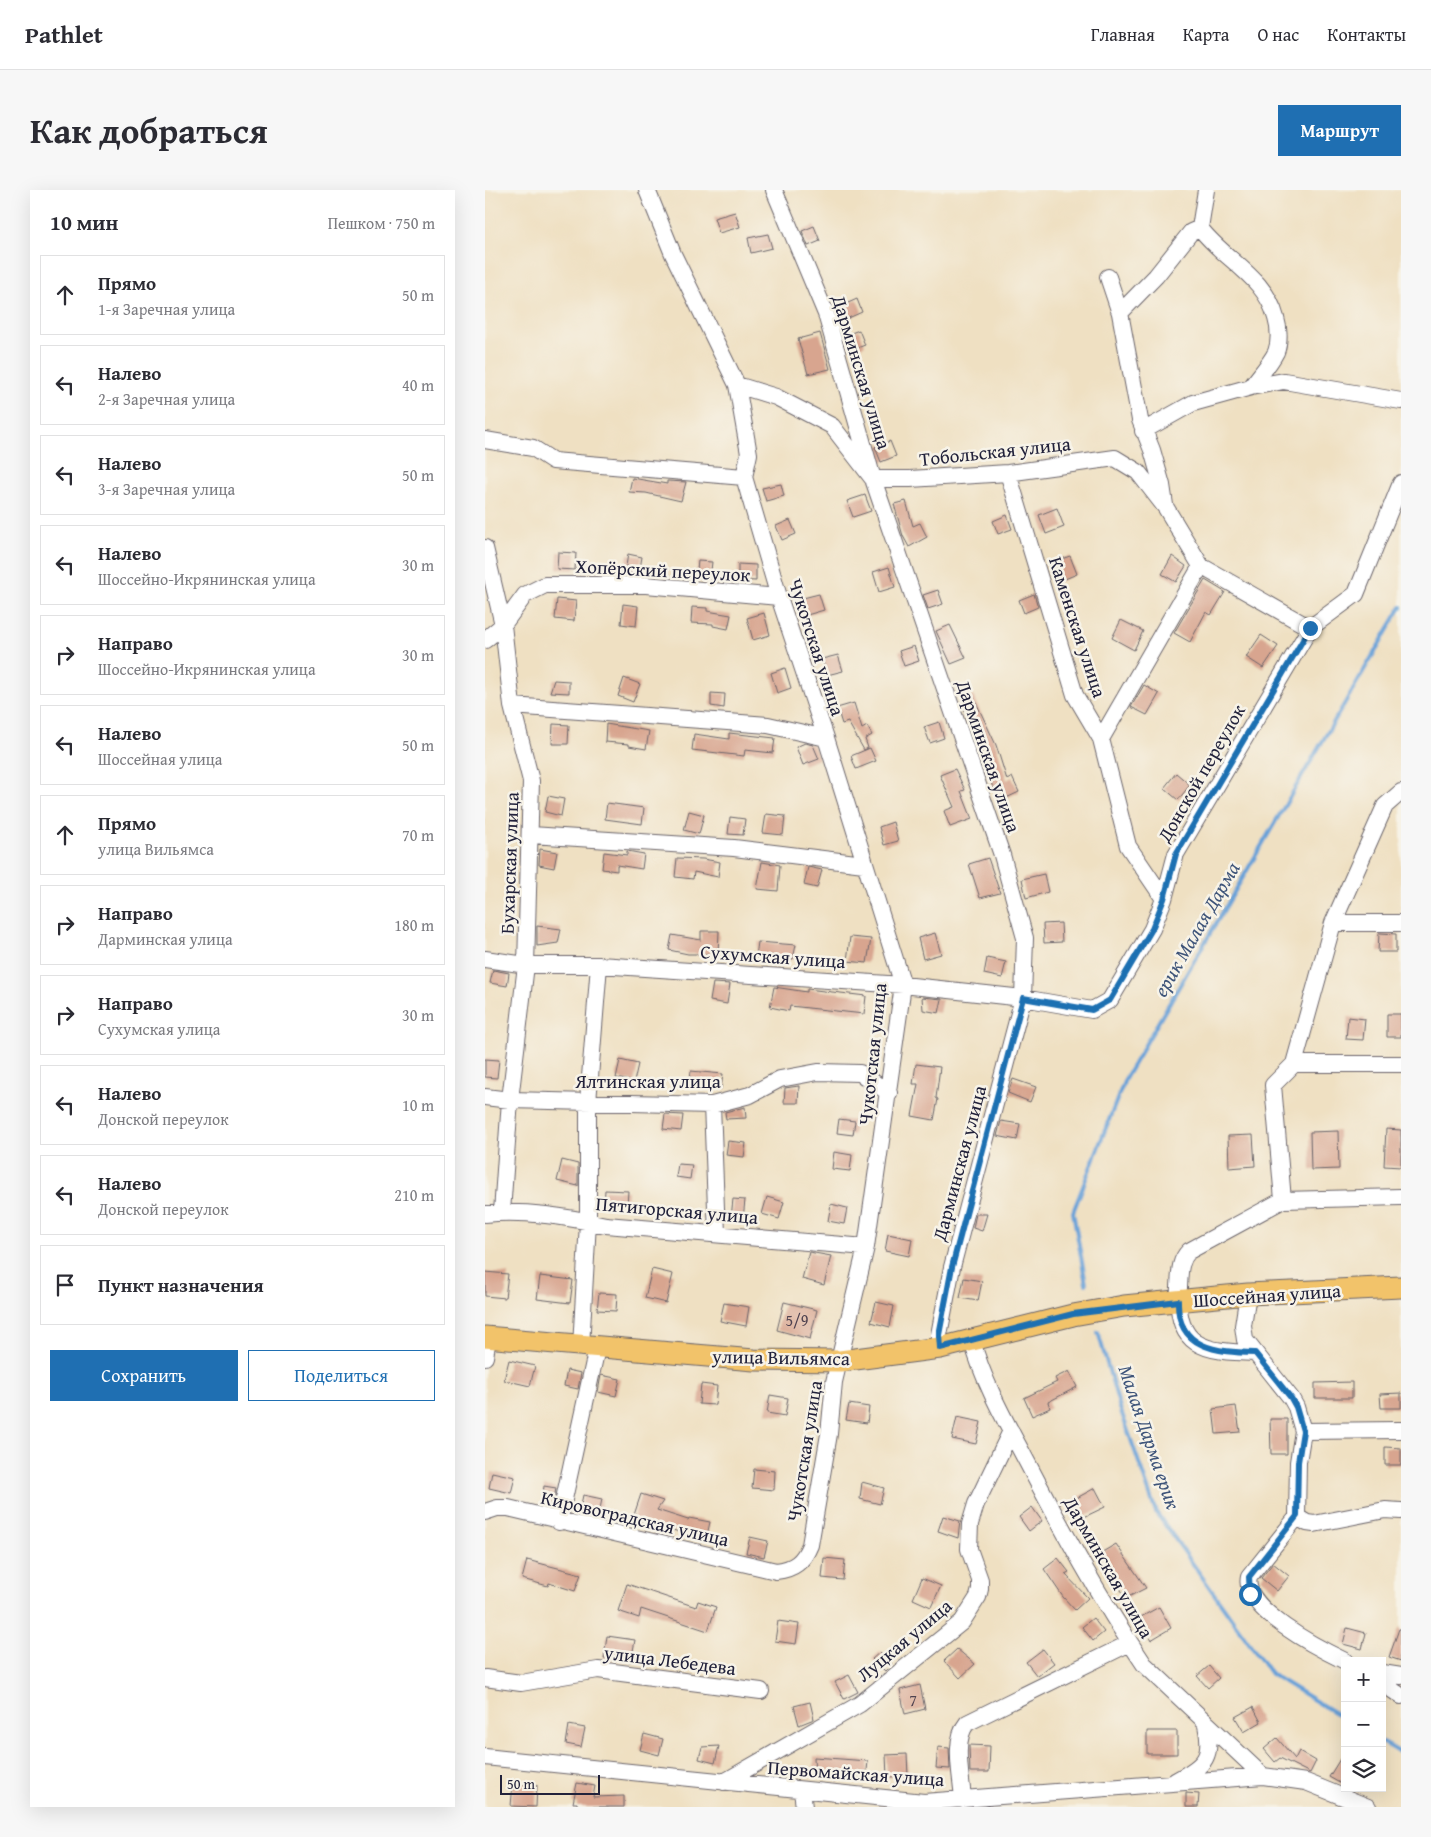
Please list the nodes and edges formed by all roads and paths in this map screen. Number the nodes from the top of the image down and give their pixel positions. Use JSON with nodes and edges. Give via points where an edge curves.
{"nodes":[{"id":1,"x":647,"y":190,"type":"edge"},
{"id":2,"x":774,"y":190,"type":"edge"},
{"id":3,"x":1206,"y":190,"type":"edge"},
{"id":4,"x":1200,"y":228,"type":"junction"},
{"id":5,"x":1108,"y":277,"type":"dead end"},
{"id":6,"x":1119,"y":313,"type":"junction"},
{"id":7,"x":737,"y":384,"type":"junction"},
{"id":8,"x":1251,"y":387,"type":"junction"},
{"id":9,"x":1401,"y":402,"type":"edge"},
{"id":10,"x":1143,"y":431,"type":"junction"},
{"id":11,"x":485,"y":440,"type":"edge"},
{"id":12,"x":1008,"y":473,"type":"junction"},
{"id":13,"x":744,"y":478,"type":"junction"},
{"id":14,"x":873,"y":479,"type":"junction"},
{"id":15,"x":1401,"y":483,"type":"edge"},
{"id":16,"x":1166,"y":508,"type":"junction"},
{"id":17,"x":485,"y":548,"type":"edge"},
{"id":18,"x":1201,"y":566,"type":"junction"},
{"id":19,"x":779,"y":598,"type":"junction"},
{"id":20,"x":503,"y":625,"type":"junction"},
{"id":21,"x":1310,"y":628,"type":"junction"},
{"id":22,"x":485,"y":640,"type":"edge"},
{"id":23,"x":512,"y":706,"type":"junction"},
{"id":24,"x":826,"y":738,"type":"junction"},
{"id":25,"x":1101,"y":739,"type":"junction"},
{"id":26,"x":1401,"y":792,"type":"edge"},
{"id":27,"x":531,"y":835,"type":"junction"},
{"id":28,"x":864,"y":864,"type":"junction"},
{"id":29,"x":1164,"y":899,"type":"junction"},
{"id":30,"x":1333,"y":923,"type":"junction"},
{"id":31,"x":1401,"y":923,"type":"edge"},
{"id":32,"x":485,"y":960,"type":"edge"},
{"id":33,"x":526,"y":965,"type":"junction"},
{"id":34,"x":599,"y":965,"type":"junction"},
{"id":35,"x":903,"y":985,"type":"junction"},
{"id":36,"x":1023,"y":998,"type":"junction"},
{"id":37,"x":1087,"y":1009,"type":"joint"},
{"id":38,"x":1293,"y":1064,"type":"junction"},
{"id":39,"x":1401,"y":1064,"type":"edge"},
{"id":40,"x":889,"y":1093,"type":"junction"},
{"id":41,"x":485,"y":1097,"type":"edge"},
{"id":42,"x":509,"y":1100,"type":"junction"},
{"id":43,"x":588,"y":1102,"type":"junction"},
{"id":44,"x":712,"y":1105,"type":"junction"},
{"id":45,"x":1401,"y":1197,"type":"edge"},
{"id":46,"x":1283,"y":1200,"type":"junction"},
{"id":47,"x":502,"y":1212,"type":"junction"},
{"id":48,"x":485,"y":1214,"type":"edge"},
{"id":49,"x":588,"y":1222,"type":"junction"},
{"id":50,"x":717,"y":1234,"type":"junction"},
{"id":51,"x":866,"y":1247,"type":"junction"},
{"id":52,"x":1401,"y":1288,"type":"edge"},
{"id":53,"x":1248,"y":1294,"type":"junction"},
{"id":54,"x":1178,"y":1301,"type":"junction"},
{"id":55,"x":1073,"y":1314,"type":"joint"},
{"id":56,"x":972,"y":1340,"type":"junction"},
{"id":57,"x":486,"y":1344,"type":"edge"},
{"id":58,"x":589,"y":1347,"type":"junction"},
{"id":59,"x":940,"y":1348,"type":"junction"},
{"id":60,"x":1255,"y":1353,"type":"junction"},
{"id":61,"x":840,"y":1361,"type":"junction"},
{"id":62,"x":1401,"y":1430,"type":"edge"},
{"id":63,"x":1011,"y":1431,"type":"junction"},
{"id":64,"x":1303,"y":1431,"type":"junction"},
{"id":65,"x":1401,"y":1511,"type":"edge"},
{"id":66,"x":485,"y":1512,"type":"edge"},
{"id":67,"x":1297,"y":1516,"type":"junction"},
{"id":68,"x":559,"y":1522,"type":"junction"},
{"id":69,"x":776,"y":1571,"type":"joint"},
{"id":70,"x":1130,"y":1643,"type":"junction"},
{"id":71,"x":1341,"y":1659,"type":"edge"},
{"id":72,"x":1386,"y":1673,"type":"edge"},
{"id":73,"x":1401,"y":1676,"type":"edge"},
{"id":74,"x":485,"y":1678,"type":"edge"},
{"id":75,"x":1386,"y":1687,"type":"edge"},
{"id":76,"x":761,"y":1691,"type":"dead end"},
{"id":77,"x":1401,"y":1696,"type":"edge"},
{"id":78,"x":1205,"y":1721,"type":"junction"},
{"id":79,"x":485,"y":1757,"type":"edge"},
{"id":80,"x":1263,"y":1776,"type":"junction"},
{"id":81,"x":724,"y":1782,"type":"junction"},
{"id":82,"x":1171,"y":1784,"type":"junction"},
{"id":83,"x":803,"y":1799,"type":"edge"},
{"id":84,"x":963,"y":1800,"type":"junction"},
{"id":85,"x":1368,"y":1807,"type":"edge"}],
"edges":[{"from":1,"to":7,"type":"street","via":[[673,254]]},
{"from":2,"to":14,"type":"street","name":"Дарминская улица","via":[[826,314]]},
{"from":3,"to":4,"type":"street"},
{"from":4,"to":6,"type":"street","via":[[1191,232]]},
{"from":4,"to":8,"type":"street","via":[[1246,270],[1267,294],[1274,308],[1279,340],[1276,352]]},
{"from":5,"to":6,"type":"street"},
{"from":6,"to":10,"type":"street"},
{"from":7,"to":13,"type":"street","via":[[749,454]]},
{"from":7,"to":14,"type":"street","via":[[777,397],[832,426]]},
{"from":8,"to":9,"type":"street","via":[[1284,382]]},
{"from":8,"to":10,"type":"street","via":[[1193,403]]},
{"from":10,"to":16,"type":"street","via":[[1163,485]]},
{"from":11,"to":13,"type":"street","via":[[533,448],[553,461]]},
{"from":12,"to":14,"type":"street","name":"Тобольская улица"},
{"from":12,"to":16,"type":"street","name":"Тобольская улица","via":[[1115,458],[1131,465]]},
{"from":12,"to":25,"type":"street","name":"Каменская улица","via":[[1075,694]]},
{"from":13,"to":19,"type":"street","name":"Чукотская улица"},
{"from":14,"to":36,"type":"street","name":"Дарминская улица","via":[[1002,855],[1025,938]]},
{"from":15,"to":21,"type":"street","via":[[1355,594]]},
{"from":16,"to":18,"type":"street","name":"Тобольская улица"},
{"from":17,"to":20,"type":"street","name":"Бухарская улица"},
{"from":18,"to":21,"type":"street","name":"Тобольская улица"},
{"from":18,"to":25,"type":"street"},
{"from":19,"to":20,"type":"street","name":"Хопёрский переулок","via":[[646,585],[545,585],[525,595]]},
{"from":19,"to":24,"type":"street","name":"Чукотская улица"},
{"from":20,"to":22,"type":"street"},
{"from":20,"to":23,"type":"street","name":"Бухарская улица"},
{"from":21,"to":29,"type":"street","name":"Донской переулок","via":[[1176,854]]},
{"from":23,"to":24,"type":"street","via":[[768,725]]},
{"from":23,"to":27,"type":"street","name":"Бухарская улица","via":[[531,781]]},
{"from":24,"to":28,"type":"street","name":"Чукотская улица"},
{"from":25,"to":29,"type":"street","name":"Каменская улица","via":[[1128,846]]},
{"from":26,"to":30,"type":"street","via":[[1385,806]]},
{"from":27,"to":28,"type":"street","via":[[734,848]]},
{"from":27,"to":33,"type":"street","name":"Бухарская улица"},
{"from":28,"to":35,"type":"street","name":"Чукотская улица"},
{"from":29,"to":37,"type":"street","name":"Донской переулок","via":[[1152,929],[1110,1000],[1098,1008]]},
{"from":30,"to":31,"type":"street"},
{"from":30,"to":38,"type":"street"},
{"from":32,"to":33,"type":"street","name":"Сухумская улица"},
{"from":33,"to":34,"type":"street","name":"Сухумская улица"},
{"from":33,"to":42,"type":"street","name":"Бухарская улица"},
{"from":34,"to":35,"type":"street","name":"Сухумская улица"},
{"from":34,"to":43,"type":"street"},
{"from":35,"to":36,"type":"street","name":"Сухумская улица"},
{"from":35,"to":40,"type":"street","name":"Чукотская улица"},
{"from":36,"to":37,"type":"street","name":"Сухумская улица"},
{"from":36,"to":59,"type":"street","name":"Дарминская улица","via":[[952,1267],[939,1335]]},
{"from":38,"to":39,"type":"street"},
{"from":38,"to":46,"type":"street","via":[[1276,1080],[1272,1091]]},
{"from":40,"to":44,"type":"street","name":"Ялтинская улица","via":[[860,1073],[818,1072],[780,1079],[750,1095]]},
{"from":40,"to":51,"type":"street","name":"Чукотская улица"},
{"from":41,"to":42,"type":"street","name":"Ялтинская улица"},
{"from":42,"to":43,"type":"street","name":"Ялтинская улица"},
{"from":42,"to":47,"type":"street","name":"Бухарская улица"},
{"from":43,"to":44,"type":"street","name":"Ялтинская улица"},
{"from":43,"to":49,"type":"street"},
{"from":44,"to":50,"type":"street"},
{"from":45,"to":46,"type":"street"},
{"from":46,"to":54,"type":"street","via":[[1189,1251],[1180,1266]]},
{"from":47,"to":48,"type":"street","name":"Пятигорская улица"},
{"from":47,"to":49,"type":"street","name":"Пятигорская улица"},
{"from":49,"to":50,"type":"street","name":"Пятигорская улица"},
{"from":49,"to":58,"type":"street"},
{"from":50,"to":51,"type":"street","name":"Пятигорская улица"},
{"from":51,"to":61,"type":"street","name":"Чукотская улица"},
{"from":52,"to":53,"type":"main road","name":"Шоссейная улица"},
{"from":53,"to":54,"type":"main road","name":"Шоссейная улица"},
{"from":53,"to":60,"type":"street","via":[[1243,1333]]},
{"from":54,"to":55,"type":"main road","name":"Шоссейная улица"},
{"from":54,"to":60,"type":"street","via":[[1181,1325],[1201,1345],[1221,1352]]},
{"from":55,"to":56,"type":"main road","name":"улица Вильямса"},
{"from":56,"to":59,"type":"main road","name":"улица Вильямса"},
{"from":56,"to":63,"type":"street","name":"Дарминская улица"},
{"from":57,"to":58,"type":"main road","name":"улица Вильямса"},
{"from":58,"to":61,"type":"main road","name":"улица Вильямса","via":[[753,1360]]},
{"from":58,"to":68,"type":"street"},
{"from":59,"to":61,"type":"main road","name":"улица Вильямса"},
{"from":60,"to":64,"type":"street","via":[[1291,1398]]},
{"from":61,"to":69,"type":"street","name":"Чукотская улица","via":[[834,1382],[829,1434],[810,1546],[805,1558],[795,1566]]},
{"from":62,"to":64,"type":"street"},
{"from":63,"to":70,"type":"street","name":"Дарминская улица","via":[[1079,1563]]},
{"from":63,"to":81,"type":"street","name":"Луцкая улица","via":[[975,1504],[969,1550],[980,1589],[962,1622],[860,1704]]},
{"from":64,"to":67,"type":"street","via":[[1298,1462]]},
{"from":65,"to":67,"type":"street","via":[[1385,1510],[1314,1524]]},
{"from":66,"to":68,"type":"street","name":"Кировоградская улица","via":[[508,1508]]},
{"from":67,"to":71,"type":"street","via":[[1249,1577],[1250,1594],[1284,1627]]},
{"from":68,"to":69,"type":"street","name":"Кировоградская улица"},
{"from":70,"to":78,"type":"street","name":"Дарминская улица","via":[[1144,1664]]},
{"from":70,"to":84,"type":"street","via":[[967,1722],[960,1740]]},
{"from":72,"to":73,"type":"street"},
{"from":74,"to":76,"type":"street","name":"улица Лебедева","via":[[521,1683],[598,1670]]},
{"from":75,"to":77,"type":"street"},
{"from":78,"to":80,"type":"street","name":"Дарминская улица"},
{"from":78,"to":82,"type":"street","via":[[1210,1741],[1207,1754],[1200,1766]]},
{"from":79,"to":81,"type":"street","name":"Первомайская улица"},
{"from":80,"to":82,"type":"street","name":"Первомайская улица"},
{"from":80,"to":85,"type":"street","name":"Первомайская улица","via":[[1306,1782]]},
{"from":81,"to":83,"type":"street","name":"Первомайская улица"},
{"from":82,"to":84,"type":"street","name":"Первомайская улица"},
{"from":83,"to":84,"type":"street","name":"Первомайская улица"}]}
